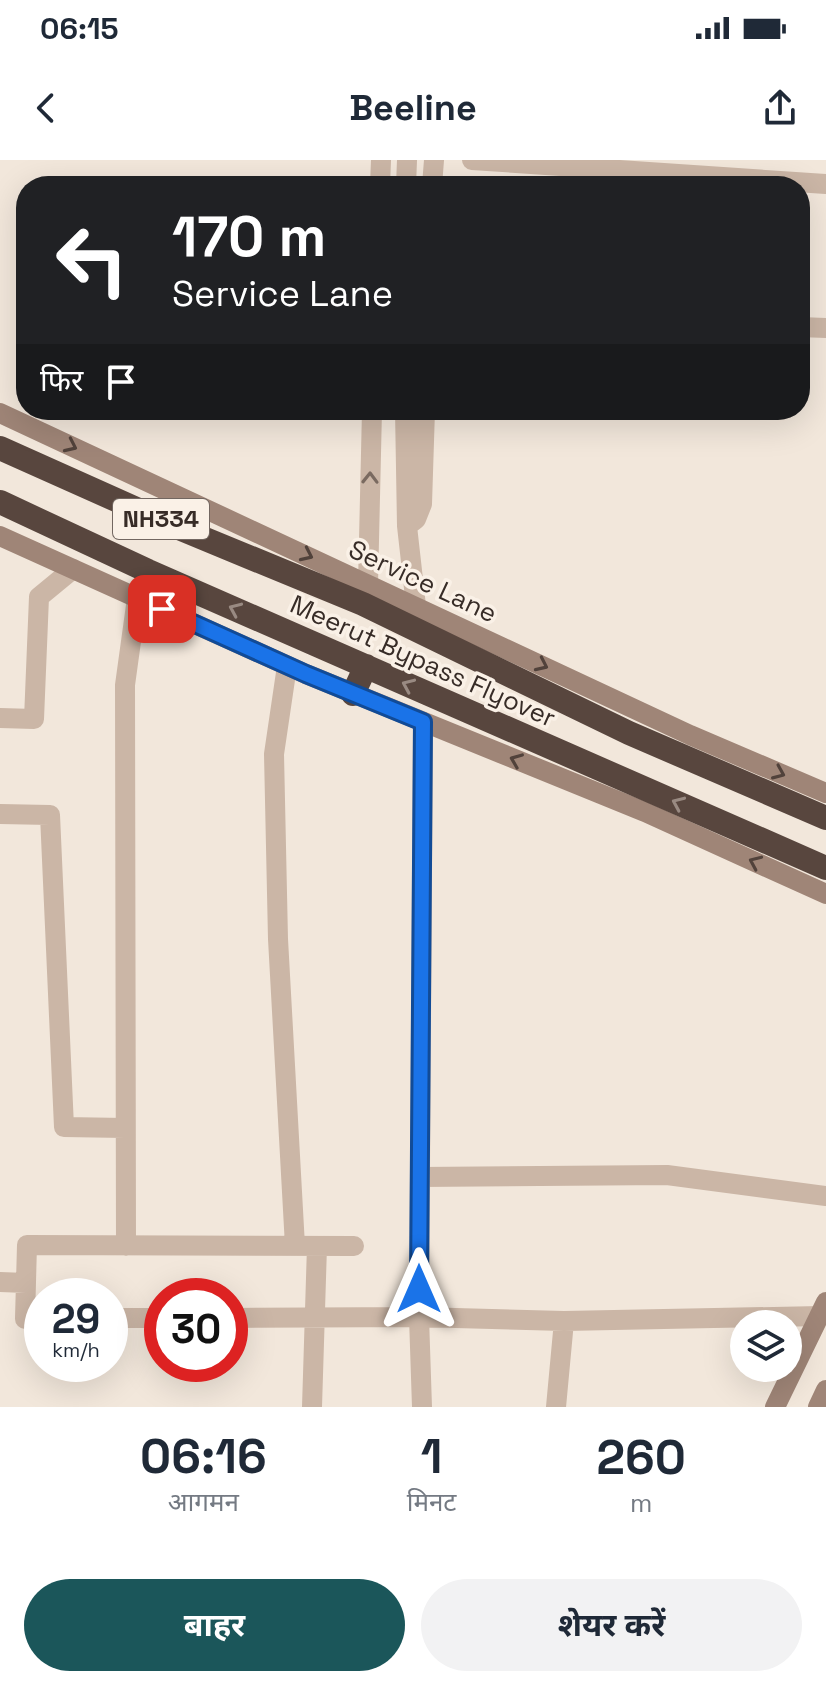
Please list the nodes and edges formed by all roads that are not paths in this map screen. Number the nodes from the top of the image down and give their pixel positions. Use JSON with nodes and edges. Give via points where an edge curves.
{"nodes":[{"id":1,"x":472,"y":160,"type":"edge"},
{"id":2,"x":708,"y":176,"type":"edge"},
{"id":3,"x":0,"y":413,"type":"edge"},
{"id":4,"x":372,"y":420,"type":"edge"},
{"id":5,"x":405,"y":420,"type":"edge"},
{"id":6,"x":425,"y":420,"type":"edge"},
{"id":7,"x":0,"y":448,"type":"edge"},
{"id":8,"x":0,"y":502,"type":"edge"},
{"id":9,"x":407,"y":526,"type":"junction"},
{"id":10,"x":0,"y":536,"type":"edge"},
{"id":11,"x":73,"y":569,"type":"junction"},
{"id":12,"x":365,"y":594,"type":"junction"},
{"id":13,"x":137,"y":598,"type":"junction"},
{"id":14,"x":412,"y":616,"type":"junction"},
{"id":15,"x":287,"y":666,"type":"junction"},
{"id":16,"x":366,"y":666,"type":"junction"},
{"id":17,"x":353,"y":694,"type":"junction"},
{"id":18,"x":0,"y":718,"type":"edge"},
{"id":19,"x":423,"y":722,"type":"junction"},
{"id":20,"x":826,"y":793,"type":"edge"},
{"id":21,"x":0,"y":814,"type":"edge"},
{"id":22,"x":826,"y":818,"type":"edge"},
{"id":23,"x":826,"y":868,"type":"edge"},
{"id":24,"x":826,"y":894,"type":"edge"},
{"id":25,"x":125,"y":1128,"type":"junction"},
{"id":26,"x":420,"y":1177,"type":"junction"},
{"id":27,"x":826,"y":1196,"type":"edge"},
{"id":28,"x":126,"y":1246,"type":"junction"},
{"id":29,"x":295,"y":1246,"type":"junction"},
{"id":30,"x":317,"y":1246,"type":"junction"},
{"id":31,"x":354,"y":1246,"type":"dead end"},
{"id":32,"x":26,"y":1278,"type":"edge"},
{"id":33,"x":0,"y":1282,"type":"edge"},
{"id":34,"x":24,"y":1283,"type":"edge"},
{"id":35,"x":823,"y":1309,"type":"edge"},
{"id":36,"x":419,"y":1317,"type":"junction"},
{"id":37,"x":248,"y":1318,"type":"edge"},
{"id":38,"x":315,"y":1318,"type":"junction"},
{"id":39,"x":564,"y":1321,"type":"junction"},
{"id":40,"x":826,"y":1390,"type":"edge"},
{"id":41,"x":312,"y":1407,"type":"edge"},
{"id":42,"x":422,"y":1407,"type":"edge"},
{"id":43,"x":556,"y":1407,"type":"edge"},
{"id":44,"x":775,"y":1407,"type":"edge"},
{"id":45,"x":818,"y":1407,"type":"edge"}],
"edges":[{"from":1,"to":2,"type":"street"},
{"from":3,"to":12,"type":"street","name":"Service Lane","one_way":true},
{"from":12,"to":4,"type":"street","one_way":true},
{"from":5,"to":9,"type":"street"},
{"from":6,"to":9,"type":"street","via":[[422,504]]},
{"from":7,"to":12,"type":"highway","name":"Meerut Bypass Flyover","number":"NH334","via":[[181,529]]},
{"from":16,"to":8,"type":"highway","name":"Meerut Bypass Flyover","number":"NH334","one_way":true},
{"from":9,"to":14,"type":"street"},
{"from":10,"to":11,"type":"street"},
{"from":11,"to":13,"type":"street"},
{"from":11,"to":18,"type":"street","via":[[39,597],[34,719]]},
{"from":12,"to":14,"type":"highway","number":"NH334"},
{"from":13,"to":15,"type":"street"},
{"from":13,"to":25,"type":"street","via":[[125,685]]},
{"from":14,"to":20,"type":"street","name":"Service Lane","one_way":true},
{"from":14,"to":22,"type":"highway","name":"Meerut Bypass Flyover","number":"NH334","via":[[650,742]]},
{"from":15,"to":17,"type":"street"},
{"from":15,"to":29,"type":"street","via":[[274,754]]},
{"from":16,"to":17,"type":"highway"},
{"from":23,"to":16,"type":"highway","name":"Meerut Bypass Flyover","number":"NH334","one_way":true},
{"from":17,"to":19,"type":"street"},
{"from":24,"to":19,"type":"street","one_way":true,"via":[[645,812]]},
{"from":19,"to":26,"type":"street"},
{"from":21,"to":25,"type":"street","via":[[50,815],[64,1127]]},
{"from":25,"to":28,"type":"street"},
{"from":26,"to":27,"type":"street","via":[[667,1175]]},
{"from":26,"to":36,"type":"street"},
{"from":28,"to":29,"type":"street"},
{"from":28,"to":32,"type":"street","via":[[27,1245]]},
{"from":29,"to":30,"type":"street"},
{"from":30,"to":31,"type":"street"},
{"from":30,"to":38,"type":"street"},
{"from":33,"to":34,"type":"street"},
{"from":35,"to":39,"type":"street"},
{"from":35,"to":44,"type":"street"},
{"from":36,"to":38,"type":"street"},
{"from":36,"to":39,"type":"street"},
{"from":36,"to":42,"type":"street"},
{"from":37,"to":38,"type":"street"},
{"from":38,"to":41,"type":"street"},
{"from":39,"to":43,"type":"street"},
{"from":40,"to":45,"type":"street"}]}
